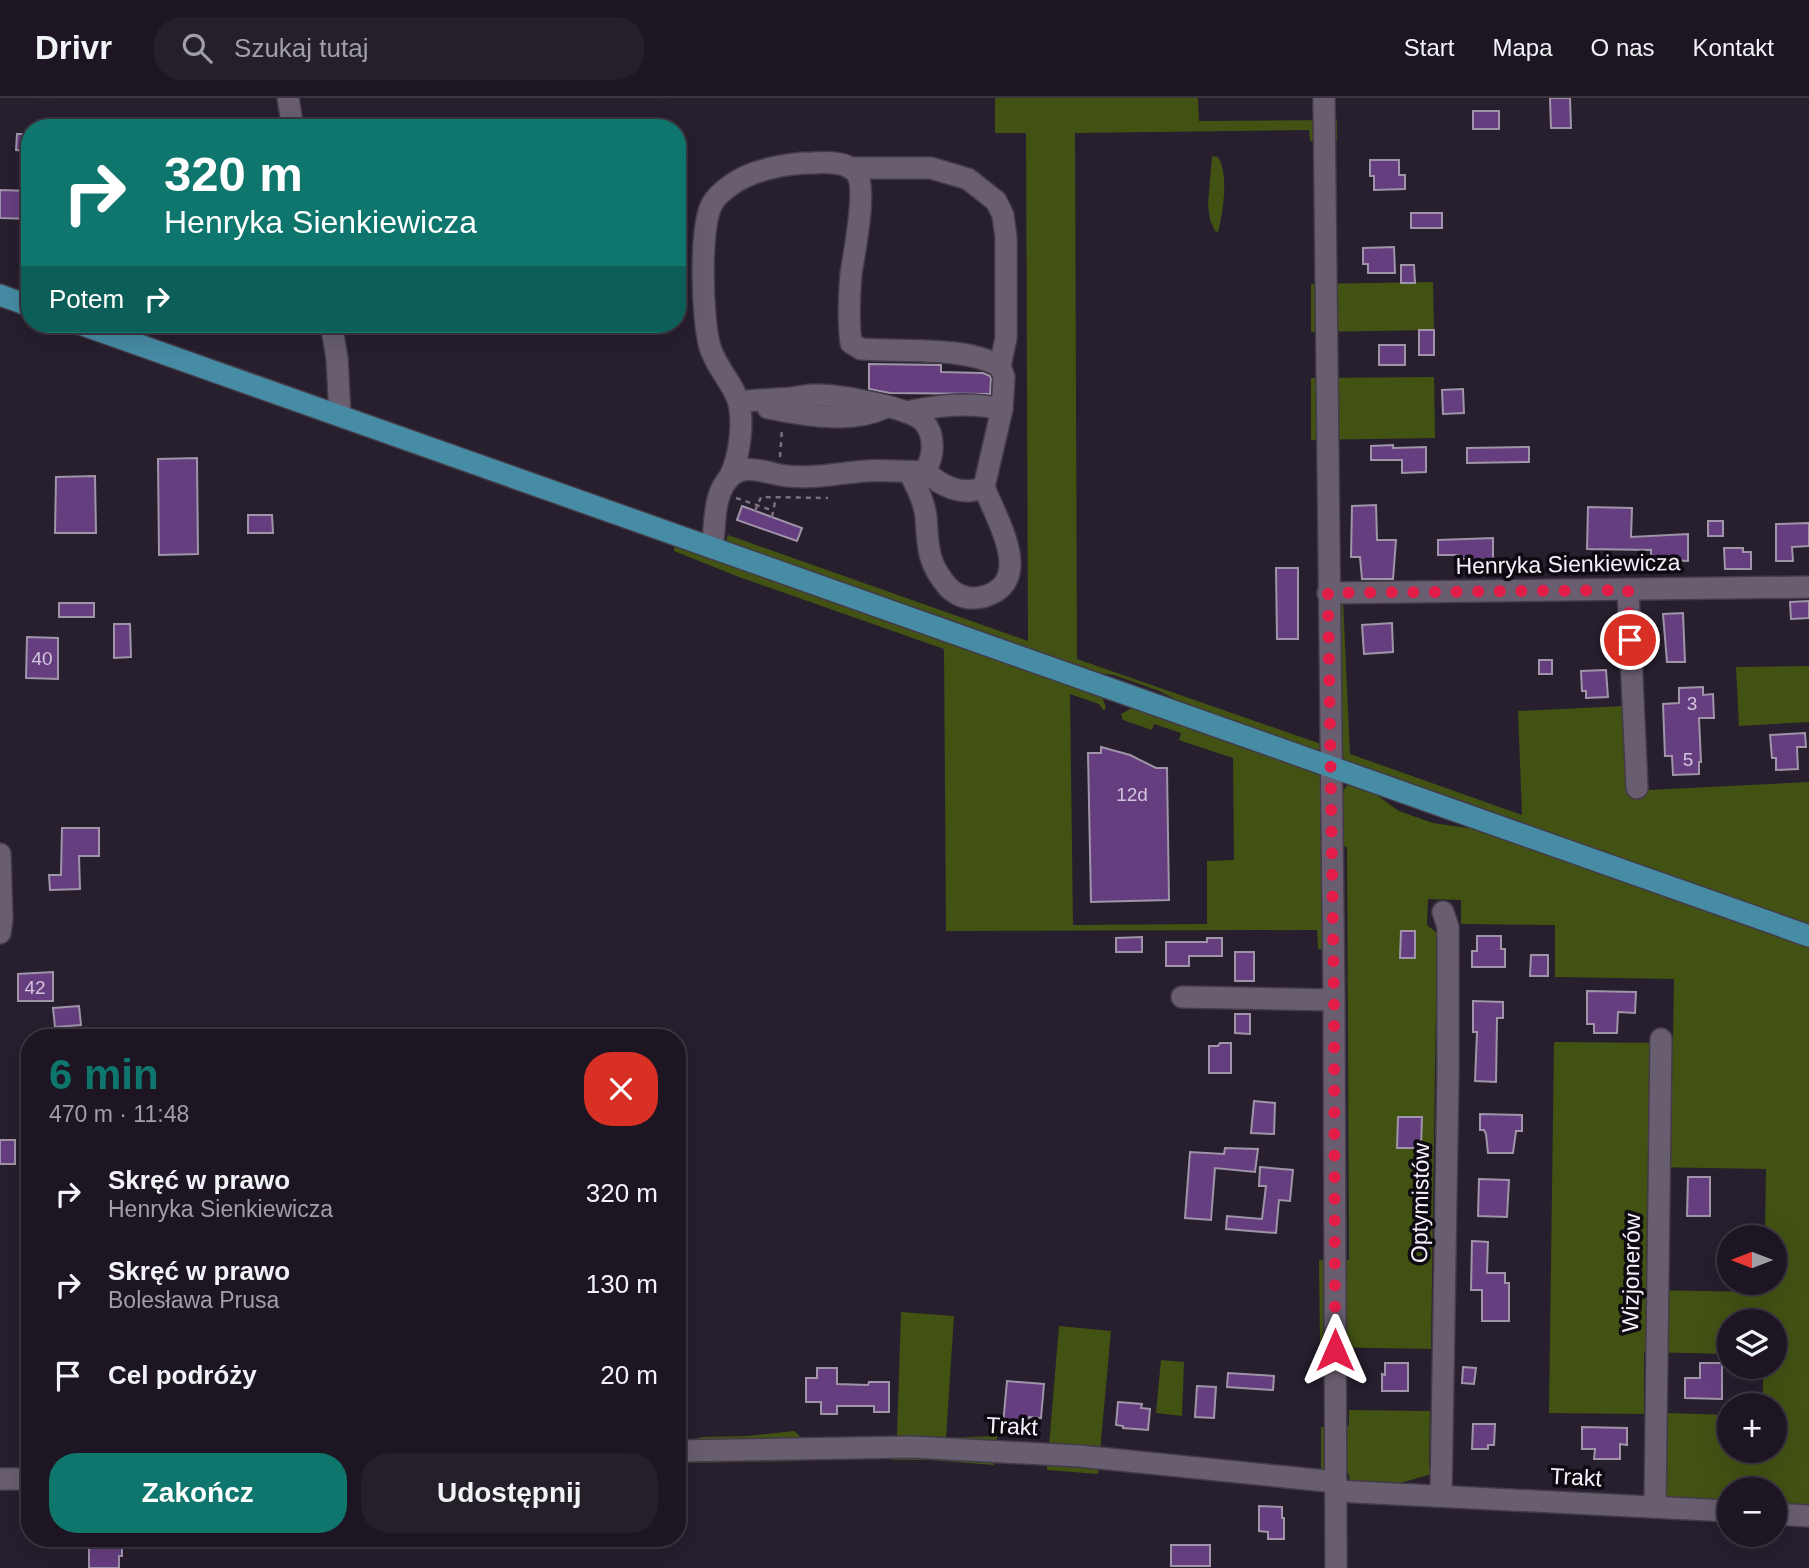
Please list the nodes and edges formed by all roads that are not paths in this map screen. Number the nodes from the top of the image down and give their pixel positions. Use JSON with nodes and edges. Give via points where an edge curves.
{"nodes":[{"id":1,"x":288,"y":98,"type":"edge"},
{"id":2,"x":1324,"y":98,"type":"edge"},
{"id":3,"x":292,"y":119,"type":"edge"},
{"id":4,"x":850,"y":168,"type":"junction"},
{"id":5,"x":0,"y":295,"type":"edge"},
{"id":6,"x":21,"y":303,"type":"edge"},
{"id":7,"x":106,"y":333,"type":"edge"},
{"id":8,"x":333,"y":333,"type":"edge"},
{"id":9,"x":1000,"y":366,"type":"junction"},
{"id":10,"x":739,"y":402,"type":"junction"},
{"id":11,"x":896,"y":409,"type":"junction"},
{"id":12,"x":1003,"y":409,"type":"junction"},
{"id":13,"x":340,"y":415,"type":"junction"},
{"id":14,"x":917,"y":472,"type":"junction"},
{"id":15,"x":725,"y":483,"type":"junction"},
{"id":16,"x":984,"y":487,"type":"junction"},
{"id":17,"x":712,"y":548,"type":"junction"},
{"id":18,"x":1809,"y":587,"type":"edge"},
{"id":19,"x":1628,"y":590,"type":"junction"},
{"id":20,"x":1328,"y":593,"type":"junction"},
{"id":21,"x":1331,"y":767,"type":"junction"},
{"id":22,"x":1637,"y":788,"type":"dead end"},
{"id":23,"x":0,"y":854,"type":"edge"},
{"id":24,"x":1443,"y":912,"type":"dead end"},
{"id":25,"x":0,"y":933,"type":"edge"},
{"id":26,"x":1809,"y":936,"type":"edge"},
{"id":27,"x":1182,"y":997,"type":"dead end"},
{"id":28,"x":1334,"y":1000,"type":"junction"},
{"id":29,"x":1661,"y":1039,"type":"dead end"},
{"id":30,"x":686,"y":1451,"type":"edge"},
{"id":31,"x":0,"y":1479,"type":"edge"},
{"id":32,"x":21,"y":1479,"type":"edge"},
{"id":33,"x":1336,"y":1486,"type":"junction"},
{"id":34,"x":1441,"y":1496,"type":"junction"},
{"id":35,"x":1655,"y":1507,"type":"junction"},
{"id":36,"x":1717,"y":1510,"type":"edge"},
{"id":37,"x":1787,"y":1515,"type":"edge"},
{"id":38,"x":1809,"y":1516,"type":"edge"},
{"id":39,"x":1336,"y":1568,"type":"edge"}],
"edges":[{"from":1,"to":3,"type":"street"},
{"from":2,"to":20,"type":"street"},
{"from":4,"to":9,"type":"street","via":[[931,168],[968,179],[996,201],[1006,238],[1006,338]]},
{"from":4,"to":9,"type":"street","via":[[860,186],[849,302],[851,343],[861,349],[965,355]]},
{"from":4,"to":10,"type":"street","via":[[838,163],[800,163],[775,169],[736,181],[712,204],[706,226],[707,328],[719,368]]},
{"from":5,"to":6,"type":"main road"},
{"from":7,"to":13,"type":"main road"},
{"from":8,"to":13,"type":"street"},
{"from":9,"to":12,"type":"street"},
{"from":10,"to":11,"type":"street","via":[[784,411],[859,416]]},
{"from":10,"to":11,"type":"street","via":[[843,396]]},
{"from":10,"to":15,"type":"street","via":[[740,447]]},
{"from":11,"to":12,"type":"street","via":[[947,404]]},
{"from":11,"to":14,"type":"street","via":[[922,420],[930,433],[931,461]]},
{"from":12,"to":16,"type":"street"},
{"from":13,"to":17,"type":"main road"},
{"from":14,"to":15,"type":"street","via":[[784,476],[743,469]]},
{"from":14,"to":16,"type":"street","via":[[961,492]]},
{"from":14,"to":16,"type":"street","via":[[931,559],[949,588],[971,599],[993,594],[1009,575],[1010,549]]},
{"from":15,"to":17,"type":"street","via":[[716,505]]},
{"from":17,"to":21,"type":"main road"},
{"from":18,"to":19,"type":"street","name":"Henryka Sienkiewicza"},
{"from":19,"to":20,"type":"street","name":"Henryka Sienkiewicza"},
{"from":19,"to":22,"type":"street"},
{"from":20,"to":21,"type":"street"},
{"from":21,"to":26,"type":"main road"},
{"from":21,"to":28,"type":"street"},
{"from":23,"to":25,"type":"street"},
{"from":24,"to":34,"type":"street","name":"Optymistów","via":[[1448,927],[1448,1074]]},
{"from":27,"to":28,"type":"street"},
{"from":28,"to":33,"type":"street"},
{"from":29,"to":35,"type":"street","name":"Wizjonerów"},
{"from":30,"to":33,"type":"street","name":"Trakt","via":[[912,1447],[1079,1456]]},
{"from":31,"to":32,"type":"street"},
{"from":33,"to":34,"type":"street","name":"Trakt"},
{"from":33,"to":39,"type":"street"},
{"from":34,"to":35,"type":"street","name":"Trakt"},
{"from":35,"to":36,"type":"street","name":"Trakt"},
{"from":37,"to":38,"type":"street"}]}
